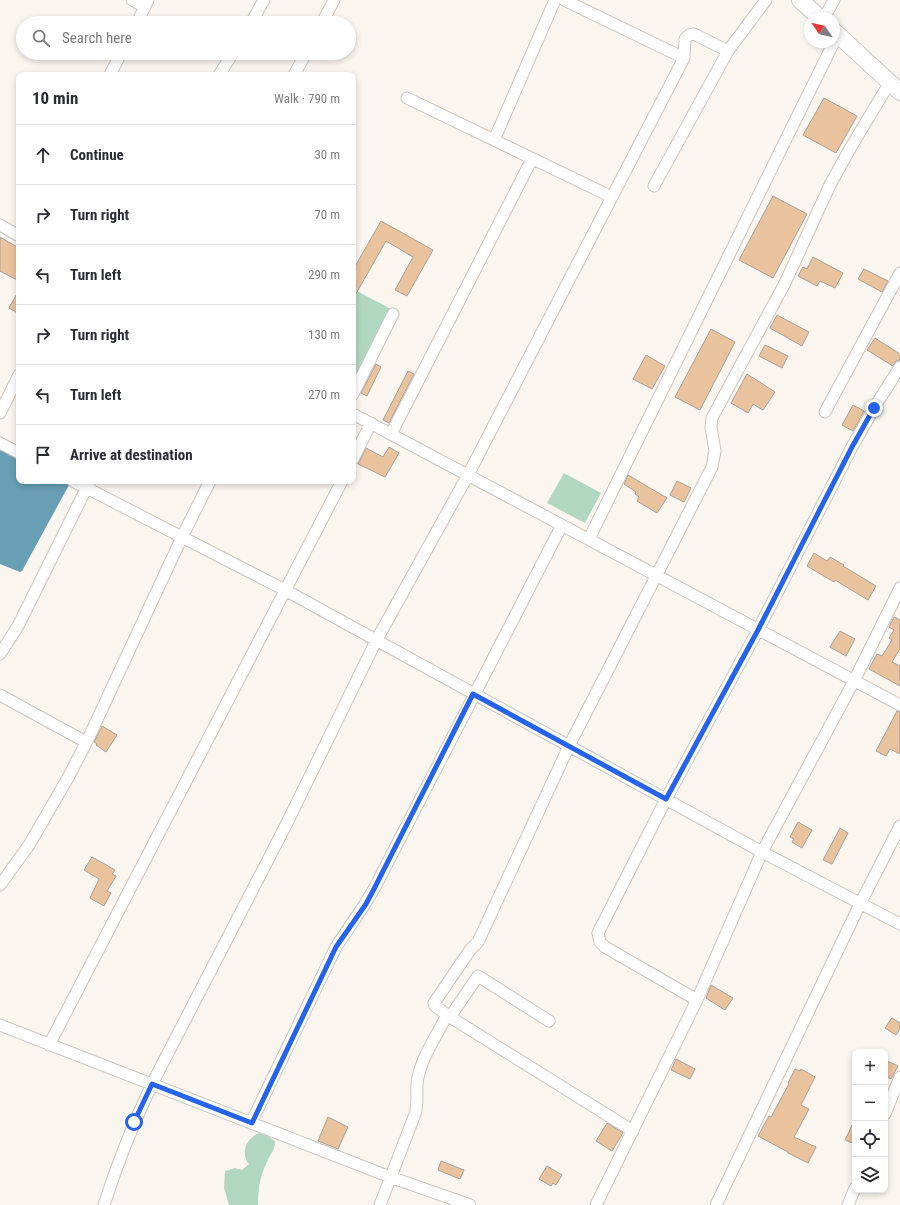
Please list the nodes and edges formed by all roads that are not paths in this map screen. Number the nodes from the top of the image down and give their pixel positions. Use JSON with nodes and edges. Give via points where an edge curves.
{"nodes":[{"id":1,"x":132,"y":0,"type":"edge"},
{"id":2,"x":264,"y":0,"type":"edge"},
{"id":3,"x":334,"y":0,"type":"edge"},
{"id":4,"x":555,"y":0,"type":"edge"},
{"id":5,"x":564,"y":0,"type":"edge"},
{"id":6,"x":766,"y":0,"type":"edge"},
{"id":7,"x":800,"y":0,"type":"edge"},
{"id":8,"x":834,"y":0,"type":"edge"},
{"id":9,"x":146,"y":4,"type":"edge"},
{"id":10,"x":813,"y":12,"type":"edge"},
{"id":11,"x":827,"y":12,"type":"edge"},
{"id":12,"x":140,"y":16,"type":"edge"},
{"id":13,"x":255,"y":16,"type":"edge"},
{"id":14,"x":326,"y":16,"type":"edge"},
{"id":15,"x":840,"y":41,"type":"edge"},
{"id":16,"x":830,"y":48,"type":"edge"},
{"id":17,"x":728,"y":51,"type":"junction"},
{"id":18,"x":684,"y":58,"type":"junction"},
{"id":19,"x":118,"y":60,"type":"edge"},
{"id":20,"x":229,"y":60,"type":"edge"},
{"id":21,"x":302,"y":60,"type":"edge"},
{"id":22,"x":112,"y":72,"type":"edge"},
{"id":23,"x":221,"y":72,"type":"edge"},
{"id":24,"x":296,"y":72,"type":"edge"},
{"id":25,"x":895,"y":87,"type":"edge"},
{"id":26,"x":407,"y":98,"type":"dead end"},
{"id":27,"x":494,"y":140,"type":"junction"},
{"id":28,"x":532,"y":159,"type":"junction"},
{"id":29,"x":654,"y":186,"type":"dead end"},
{"id":30,"x":612,"y":197,"type":"junction"},
{"id":31,"x":0,"y":226,"type":"edge"},
{"id":32,"x":16,"y":234,"type":"edge"},
{"id":33,"x":900,"y":273,"type":"edge"},
{"id":34,"x":393,"y":314,"type":"dead end"},
{"id":35,"x":900,"y":367,"type":"edge"},
{"id":36,"x":16,"y":381,"type":"edge"},
{"id":37,"x":356,"y":388,"type":"edge"},
{"id":38,"x":825,"y":412,"type":"dead end"},
{"id":39,"x":0,"y":413,"type":"edge"},
{"id":40,"x":356,"y":415,"type":"edge"},
{"id":41,"x":372,"y":423,"type":"junction"},
{"id":42,"x":391,"y":434,"type":"junction"},
{"id":43,"x":0,"y":443,"type":"edge"},
{"id":44,"x":16,"y":451,"type":"edge"},
{"id":45,"x":356,"y":453,"type":"edge"},
{"id":46,"x":468,"y":475,"type":"junction"},
{"id":47,"x":88,"y":484,"type":"edge"},
{"id":48,"x":208,"y":484,"type":"edge"},
{"id":49,"x":340,"y":484,"type":"edge"},
{"id":50,"x":562,"y":525,"type":"junction"},
{"id":51,"x":182,"y":537,"type":"junction"},
{"id":52,"x":589,"y":539,"type":"junction"},
{"id":53,"x":657,"y":575,"type":"junction"},
{"id":54,"x":900,"y":588,"type":"edge"},
{"id":55,"x":285,"y":590,"type":"junction"},
{"id":56,"x":758,"y":630,"type":"junction"},
{"id":57,"x":376,"y":641,"type":"junction"},
{"id":58,"x":0,"y":654,"type":"edge"},
{"id":59,"x":854,"y":681,"type":"junction"},
{"id":60,"x":473,"y":694,"type":"junction"},
{"id":61,"x":0,"y":696,"type":"edge"},
{"id":62,"x":900,"y":705,"type":"edge"},
{"id":63,"x":86,"y":742,"type":"junction"},
{"id":64,"x":568,"y":746,"type":"junction"},
{"id":65,"x":666,"y":799,"type":"junction"},
{"id":66,"x":900,"y":826,"type":"edge"},
{"id":67,"x":762,"y":852,"type":"junction"},
{"id":68,"x":0,"y":885,"type":"edge"},
{"id":69,"x":860,"y":904,"type":"junction"},
{"id":70,"x":900,"y":924,"type":"edge"},
{"id":71,"x":697,"y":1000,"type":"junction"},
{"id":72,"x":448,"y":1016,"type":"junction"},
{"id":73,"x":549,"y":1021,"type":"dead end"},
{"id":74,"x":0,"y":1025,"type":"edge"},
{"id":75,"x":49,"y":1045,"type":"junction"},
{"id":76,"x":900,"y":1077,"type":"edge"},
{"id":77,"x":152,"y":1084,"type":"junction"},
{"id":78,"x":888,"y":1107,"type":"edge"},
{"id":79,"x":252,"y":1123,"type":"junction"},
{"id":80,"x":632,"y":1131,"type":"junction"},
{"id":81,"x":390,"y":1177,"type":"junction"},
{"id":82,"x":853,"y":1193,"type":"edge"},
{"id":83,"x":104,"y":1205,"type":"edge"},
{"id":84,"x":380,"y":1205,"type":"edge"},
{"id":85,"x":470,"y":1205,"type":"edge"},
{"id":86,"x":596,"y":1205,"type":"edge"},
{"id":87,"x":716,"y":1205,"type":"edge"},
{"id":88,"x":848,"y":1205,"type":"edge"}],
"edges":[{"from":1,"to":9,"type":"street"},
{"from":2,"to":13,"type":"street"},
{"from":3,"to":14,"type":"street"},
{"from":4,"to":27,"type":"street"},
{"from":5,"to":18,"type":"street"},
{"from":6,"to":17,"type":"street"},
{"from":7,"to":10,"type":"main road"},
{"from":8,"to":11,"type":"street"},
{"from":9,"to":12,"type":"street"},
{"from":15,"to":25,"type":"main road"},
{"from":16,"to":52,"type":"street"},
{"from":17,"to":18,"type":"street","via":[[700,36],[689,34],[685,39]]},
{"from":17,"to":29,"type":"street"},
{"from":18,"to":30,"type":"street"},
{"from":19,"to":22,"type":"street"},
{"from":20,"to":23,"type":"street"},
{"from":21,"to":24,"type":"street"},
{"from":25,"to":53,"type":"street","via":[[850,147],[785,282],[712,418],[715,451],[712,467]]},
{"from":26,"to":27,"type":"street"},
{"from":27,"to":28,"type":"street"},
{"from":28,"to":30,"type":"street"},
{"from":28,"to":42,"type":"street"},
{"from":30,"to":46,"type":"street"},
{"from":31,"to":32,"type":"street"},
{"from":33,"to":38,"type":"street"},
{"from":34,"to":37,"type":"street"},
{"from":35,"to":56,"type":"street","via":[[852,447]]},
{"from":36,"to":39,"type":"street"},
{"from":40,"to":41,"type":"street"},
{"from":41,"to":42,"type":"street"},
{"from":41,"to":45,"type":"street"},
{"from":42,"to":46,"type":"street"},
{"from":43,"to":44,"type":"street"},
{"from":46,"to":50,"type":"street"},
{"from":46,"to":57,"type":"street"},
{"from":47,"to":51,"type":"street"},
{"from":47,"to":58,"type":"street","via":[[18,626]]},
{"from":48,"to":51,"type":"street"},
{"from":49,"to":55,"type":"street"},
{"from":50,"to":52,"type":"street"},
{"from":50,"to":60,"type":"street"},
{"from":51,"to":55,"type":"street"},
{"from":51,"to":63,"type":"street"},
{"from":52,"to":53,"type":"street"},
{"from":53,"to":56,"type":"street"},
{"from":53,"to":64,"type":"street"},
{"from":54,"to":59,"type":"street"},
{"from":55,"to":57,"type":"street"},
{"from":55,"to":75,"type":"street"},
{"from":56,"to":59,"type":"street"},
{"from":56,"to":65,"type":"street"},
{"from":57,"to":60,"type":"street"},
{"from":57,"to":77,"type":"street","via":[[282,832]]},
{"from":59,"to":62,"type":"street"},
{"from":59,"to":67,"type":"street"},
{"from":60,"to":64,"type":"street"},
{"from":60,"to":79,"type":"street","via":[[366,904],[336,947]]},
{"from":61,"to":63,"type":"street"},
{"from":63,"to":68,"type":"street","via":[[29,845]]},
{"from":64,"to":65,"type":"street"},
{"from":64,"to":72,"type":"street","via":[[478,942],[434,1003]]},
{"from":65,"to":67,"type":"street"},
{"from":65,"to":71,"type":"street","via":[[598,933],[600,942],[605,947]]},
{"from":66,"to":69,"type":"street"},
{"from":67,"to":69,"type":"street"},
{"from":67,"to":71,"type":"street"},
{"from":69,"to":70,"type":"street"},
{"from":69,"to":87,"type":"street"},
{"from":71,"to":80,"type":"street"},
{"from":72,"to":73,"type":"street","via":[[478,976]]},
{"from":72,"to":80,"type":"street"},
{"from":72,"to":81,"type":"street","via":[[421,1066],[416,1086],[416,1111]]},
{"from":74,"to":75,"type":"street"},
{"from":75,"to":77,"type":"street"},
{"from":76,"to":78,"type":"street"},
{"from":77,"to":79,"type":"street"},
{"from":77,"to":83,"type":"street","via":[[126,1140]]},
{"from":79,"to":81,"type":"street"},
{"from":80,"to":86,"type":"street"},
{"from":81,"to":84,"type":"street"},
{"from":81,"to":85,"type":"street"},
{"from":82,"to":88,"type":"street"}]}
